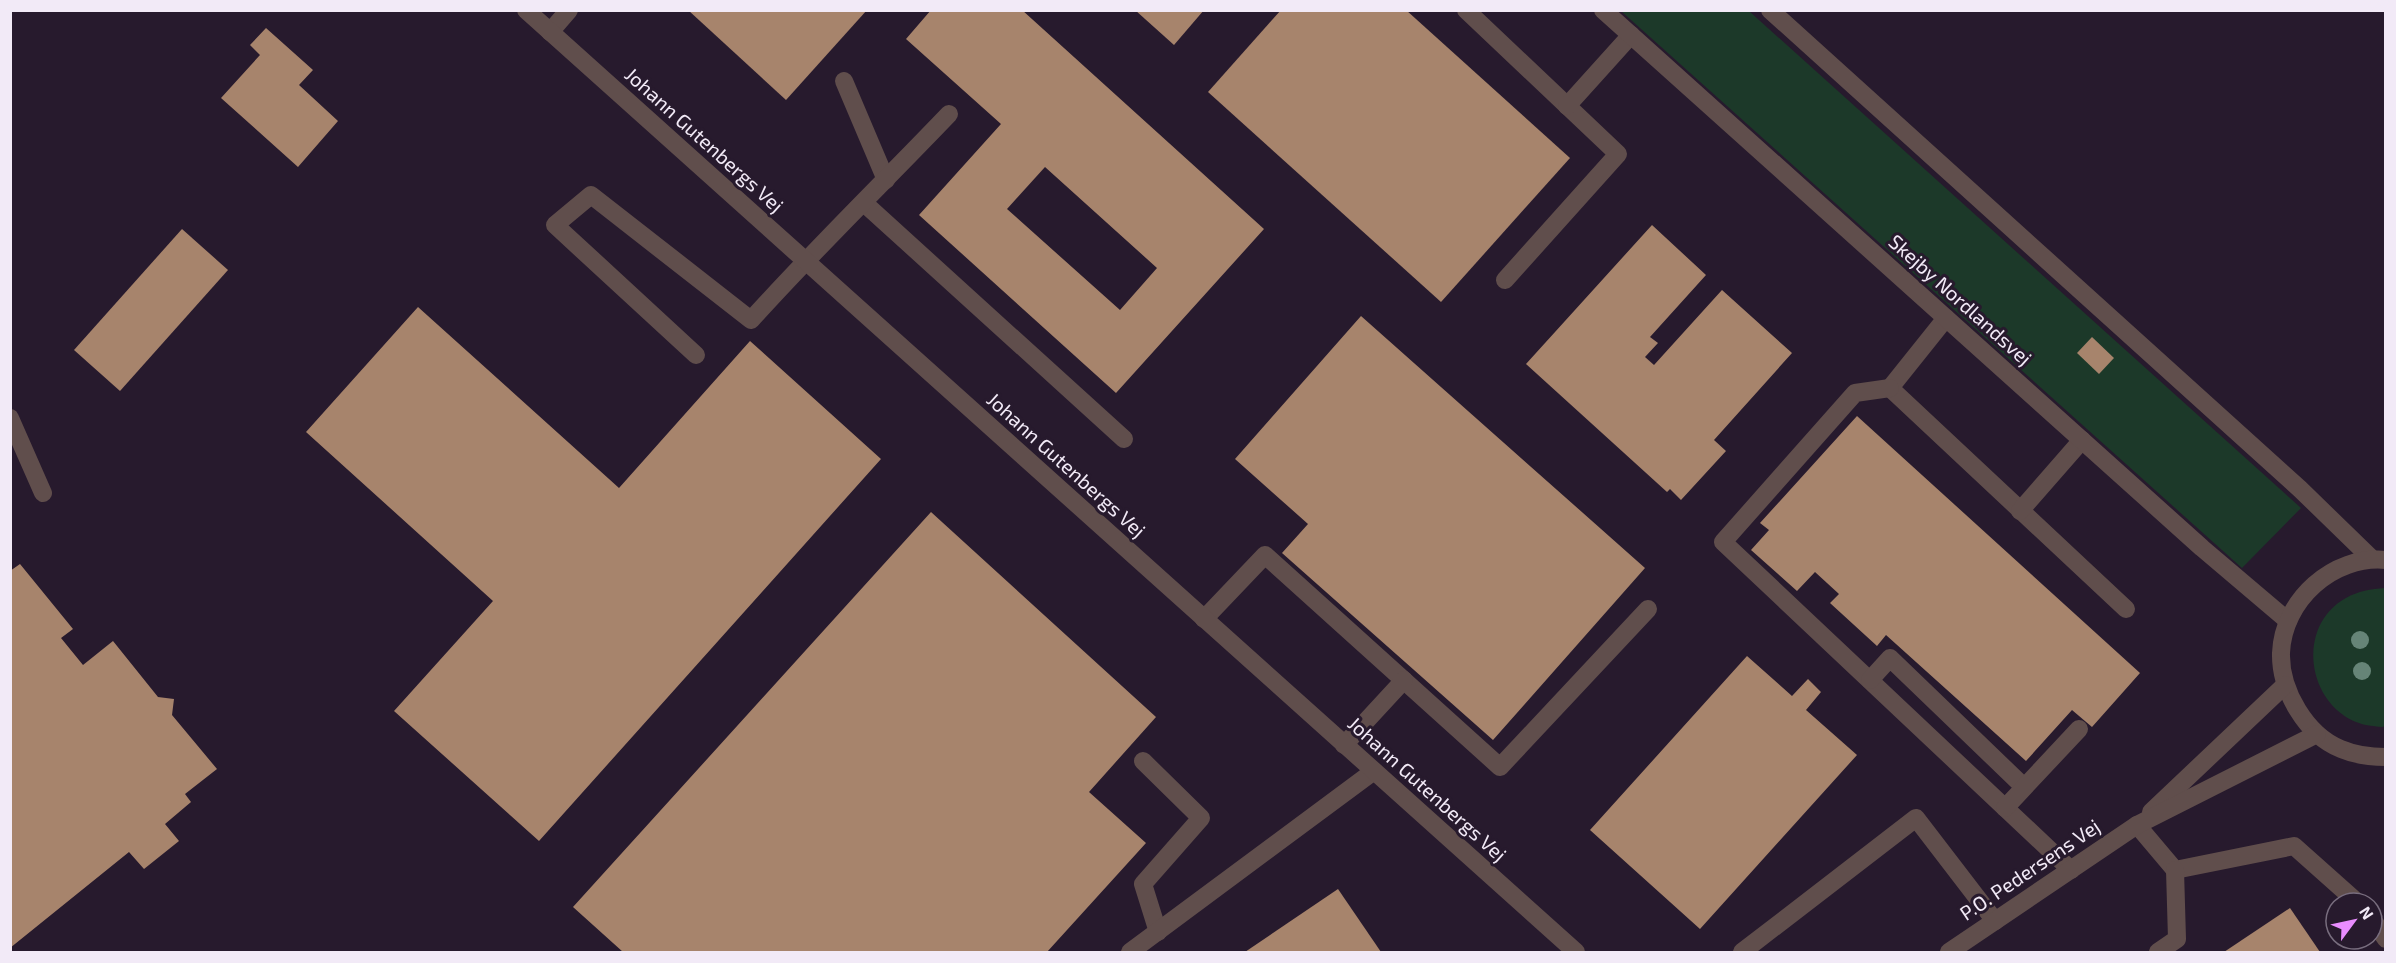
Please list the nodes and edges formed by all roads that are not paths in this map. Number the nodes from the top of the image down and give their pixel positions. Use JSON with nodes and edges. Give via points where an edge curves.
{"nodes":[{"id":1,"x":526,"y":10,"type":"edge"},
{"id":2,"x":569,"y":10,"type":"edge"},
{"id":3,"x":1466,"y":10,"type":"edge"},
{"id":4,"x":1603,"y":10,"type":"edge"},
{"id":5,"x":1770,"y":10,"type":"edge"},
{"id":6,"x":550,"y":32,"type":"junction"},
{"id":7,"x":1630,"y":35,"type":"junction"},
{"id":8,"x":844,"y":81,"type":"dead end"},
{"id":9,"x":1568,"y":106,"type":"junction"},
{"id":10,"x":949,"y":114,"type":"dead end"},
{"id":11,"x":886,"y":180,"type":"junction"},
{"id":12,"x":864,"y":203,"type":"junction"},
{"id":13,"x":804,"y":261,"type":"junction"},
{"id":14,"x":1505,"y":280,"type":"dead end"},
{"id":15,"x":1946,"y":318,"type":"junction"},
{"id":16,"x":696,"y":355,"type":"dead end"},
{"id":17,"x":1890,"y":388,"type":"junction"},
{"id":18,"x":10,"y":418,"type":"edge"},
{"id":19,"x":1124,"y":439,"type":"dead end"},
{"id":20,"x":2082,"y":440,"type":"junction"},
{"id":21,"x":43,"y":494,"type":"dead end"},
{"id":22,"x":2020,"y":511,"type":"junction"},
{"id":23,"x":2379,"y":559,"type":"edge"},
{"id":24,"x":1648,"y":609,"type":"dead end"},
{"id":25,"x":2126,"y":609,"type":"dead end"},
{"id":26,"x":1204,"y":619,"type":"junction"},
{"id":27,"x":2288,"y":621,"type":"junction"},
{"id":28,"x":1404,"y":680,"type":"junction"},
{"id":29,"x":1870,"y":680,"type":"junction"},
{"id":30,"x":2285,"y":685,"type":"junction"},
{"id":31,"x":2079,"y":729,"type":"dead end"},
{"id":32,"x":2317,"y":734,"type":"junction"},
{"id":33,"x":1344,"y":744,"type":"junction"},
{"id":34,"x":2385,"y":757,"type":"edge"},
{"id":35,"x":1143,"y":761,"type":"dead end"},
{"id":36,"x":1374,"y":771,"type":"junction"},
{"id":37,"x":2024,"y":787,"type":"junction"},
{"id":38,"x":2005,"y":808,"type":"junction"},
{"id":39,"x":2137,"y":825,"type":"junction"},
{"id":40,"x":2071,"y":870,"type":"junction"},
{"id":41,"x":2175,"y":870,"type":"junction"},
{"id":42,"x":2345,"y":891,"type":"edge"},
{"id":43,"x":1995,"y":921,"type":"junction"},
{"id":44,"x":1158,"y":932,"type":"junction"},
{"id":45,"x":1130,"y":952,"type":"edge"},
{"id":46,"x":1576,"y":952,"type":"edge"},
{"id":47,"x":1742,"y":952,"type":"edge"},
{"id":48,"x":1949,"y":952,"type":"edge"},
{"id":49,"x":2158,"y":952,"type":"edge"}],
"edges":[{"from":1,"to":6,"type":"street","name":"Johann Gutenbergs Vej"},
{"from":2,"to":6,"type":"street"},
{"from":3,"to":9,"type":"street"},
{"from":4,"to":7,"type":"street","name":"Skejby Nordlandsvej"},
{"from":5,"to":23,"type":"street"},
{"from":6,"to":13,"type":"street","name":"Johann Gutenbergs Vej"},
{"from":7,"to":9,"type":"street"},
{"from":7,"to":15,"type":"street","name":"Skejby Nordlandsvej"},
{"from":8,"to":11,"type":"street"},
{"from":9,"to":14,"type":"street","via":[[1618,154]]},
{"from":10,"to":11,"type":"street"},
{"from":11,"to":12,"type":"street"},
{"from":12,"to":13,"type":"street"},
{"from":12,"to":19,"type":"street"},
{"from":13,"to":16,"type":"street","via":[[751,320],[591,195],[555,225]]},
{"from":13,"to":26,"type":"street","name":"Johann Gutenbergs Vej"},
{"from":15,"to":17,"type":"street"},
{"from":15,"to":20,"type":"street","name":"Skejby Nordlandsvej"},
{"from":17,"to":22,"type":"street"},
{"from":17,"to":29,"type":"street","via":[[1855,393],[1723,542]]},
{"from":18,"to":21,"type":"street"},
{"from":20,"to":22,"type":"street"},
{"from":20,"to":27,"type":"street","name":"Skejby Nordlandsvej"},
{"from":22,"to":25,"type":"street"},
{"from":23,"to":27,"type":"street","via":[[2345,565],[2321,578],[2302,597]]},
{"from":24,"to":28,"type":"street","via":[[1500,767]]},
{"from":26,"to":28,"type":"street","via":[[1265,555]]},
{"from":26,"to":33,"type":"street","name":"Johann Gutenbergs Vej"},
{"from":27,"to":30,"type":"street","via":[[2281,652]]},
{"from":28,"to":33,"type":"street"},
{"from":29,"to":37,"type":"street","via":[[1890,658]]},
{"from":29,"to":38,"type":"street"},
{"from":30,"to":32,"type":"street"},
{"from":30,"to":39,"type":"street","name":"P.O. Pedersens Vej"},
{"from":31,"to":37,"type":"street"},
{"from":32,"to":34,"type":"street","via":[[2340,749],[2366,757]]},
{"from":32,"to":39,"type":"street","name":"P.O. Pedersens Vej"},
{"from":33,"to":36,"type":"street","name":"Johann Gutenbergs Vej"},
{"from":35,"to":44,"type":"street","via":[[1201,818],[1143,884]]},
{"from":36,"to":44,"type":"street"},
{"from":36,"to":46,"type":"street","name":"Johann Gutenbergs Vej"},
{"from":37,"to":38,"type":"street"},
{"from":38,"to":40,"type":"street"},
{"from":39,"to":40,"type":"street","name":"P.O. Pedersens Vej"},
{"from":39,"to":41,"type":"street"},
{"from":40,"to":43,"type":"street","name":"P.O. Pedersens Vej"},
{"from":41,"to":42,"type":"street","via":[[2294,846]]},
{"from":41,"to":49,"type":"street","via":[[2176,939]]},
{"from":43,"to":47,"type":"street","via":[[1916,818]]},
{"from":43,"to":48,"type":"street","name":"P.O. Pedersens Vej"},
{"from":44,"to":45,"type":"street"}]}
